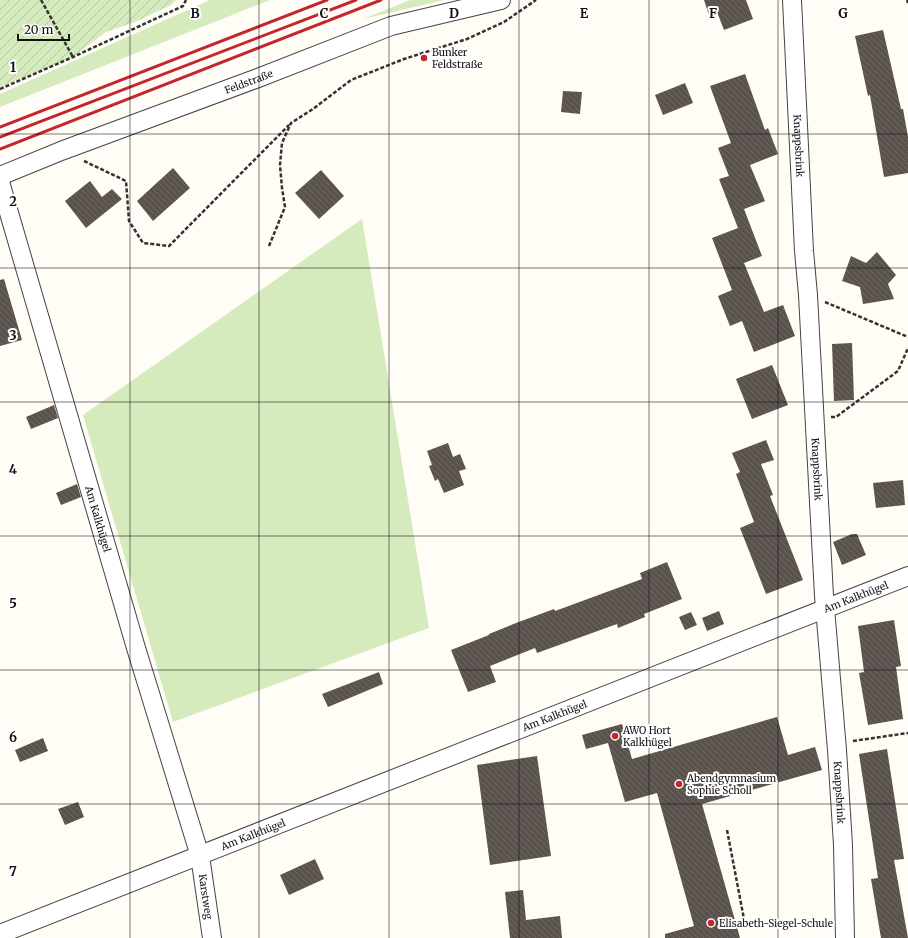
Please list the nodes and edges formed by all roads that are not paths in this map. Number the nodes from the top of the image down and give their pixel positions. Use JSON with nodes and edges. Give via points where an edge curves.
{"nodes":[{"id":1,"x":501,"y":0,"type":"edge"},
{"id":2,"x":792,"y":0,"type":"edge"},
{"id":3,"x":0,"y":176,"type":"edge"},
{"id":4,"x":0,"y":182,"type":"edge"},
{"id":5,"x":908,"y":576,"type":"edge"},
{"id":6,"x":825,"y":609,"type":"junction"},
{"id":7,"x":200,"y":856,"type":"junction"},
{"id":8,"x":0,"y":934,"type":"edge"},
{"id":9,"x":212,"y":938,"type":"edge"},
{"id":10,"x":845,"y":938,"type":"edge"}],
"edges":[{"from":1,"to":3,"type":"street","name":"Feldstraße","via":[[391,26]]},
{"from":2,"to":6,"type":"street","name":"Knappsbrink"},
{"from":4,"to":7,"type":"street","name":"Am Kalkhügel","via":[[136,648]]},
{"from":5,"to":6,"type":"street","name":"Am Kalkhügel"},
{"from":6,"to":7,"type":"street","name":"Am Kalkhügel"},
{"from":6,"to":10,"type":"street","name":"Knappsbrink","via":[[837,744]]},
{"from":7,"to":8,"type":"street","name":"Am Kalkhügel"},
{"from":7,"to":9,"type":"street","name":"Karstweg"}]}
